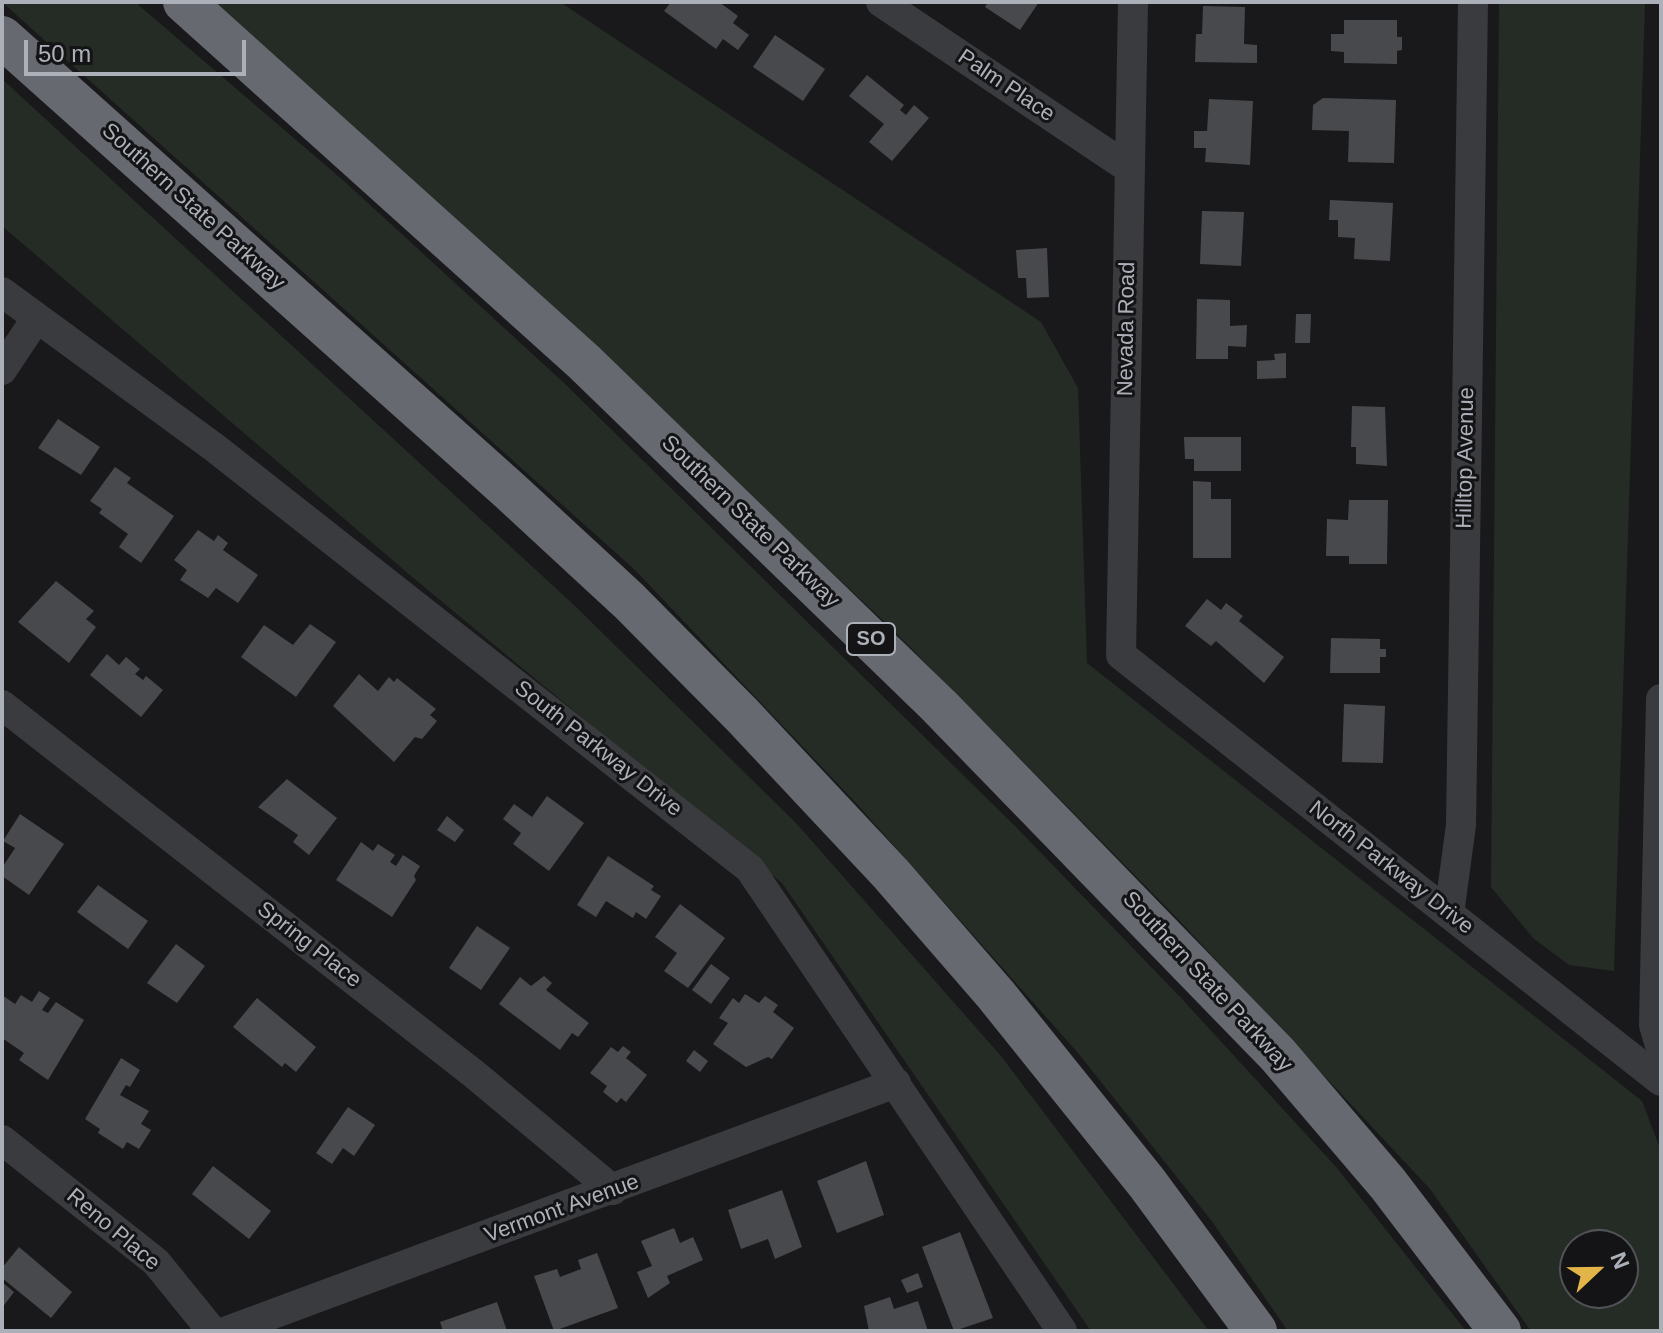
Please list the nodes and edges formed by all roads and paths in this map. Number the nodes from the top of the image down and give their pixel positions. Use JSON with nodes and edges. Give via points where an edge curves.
{"nodes":[{"id":1,"x":184,"y":2,"type":"edge"},
{"id":2,"x":881,"y":2,"type":"edge"},
{"id":3,"x":1133,"y":2,"type":"edge"},
{"id":4,"x":1473,"y":2,"type":"edge"},
{"id":5,"x":2,"y":37,"type":"edge"},
{"id":6,"x":1130,"y":169,"type":"junction"},
{"id":7,"x":2,"y":292,"type":"edge"},
{"id":8,"x":36,"y":319,"type":"junction"},
{"id":9,"x":2,"y":370,"type":"edge"},
{"id":10,"x":1121,"y":655,"type":"joint"},
{"id":11,"x":1661,"y":699,"type":"edge"},
{"id":12,"x":2,"y":705,"type":"edge"},
{"id":13,"x":1449,"y":914,"type":"junction"},
{"id":14,"x":1661,"y":1049,"type":"edge"},
{"id":15,"x":1661,"y":1081,"type":"edge"},
{"id":16,"x":896,"y":1083,"type":"junction"},
{"id":17,"x":2,"y":1140,"type":"edge"},
{"id":18,"x":613,"y":1190,"type":"junction"},
{"id":19,"x":212,"y":1331,"type":"edge"},
{"id":20,"x":227,"y":1331,"type":"edge"},
{"id":21,"x":1062,"y":1331,"type":"edge"},
{"id":22,"x":1256,"y":1331,"type":"edge"},
{"id":23,"x":1500,"y":1331,"type":"edge"}],
"edges":[{"from":1,"to":23,"type":"highway","name":"Southern State Parkway","number":"SO","via":[[574,353],[967,735],[1278,1055],[1388,1184]]},
{"from":2,"to":6,"type":"street","name":"Palm Place"},
{"from":3,"to":6,"type":"street","name":"Nevada Road"},
{"from":4,"to":13,"type":"street","name":"Hilltop Avenue","via":[[1461,825]]},
{"from":5,"to":22,"type":"highway","name":"Southern State Parkway","via":[[520,500],[742,715],[996,995],[1119,1147]]},
{"from":6,"to":10,"type":"street","name":"Nevada Road"},
{"from":7,"to":8,"type":"street","name":"South Parkway Drive"},
{"from":8,"to":9,"type":"street"},
{"from":8,"to":16,"type":"street","name":"South Parkway Drive","via":[[215,448],[750,869]]},
{"from":10,"to":13,"type":"street","name":"North Parkway Drive"},
{"from":11,"to":14,"type":"street","via":[[1654,1025]]},
{"from":12,"to":18,"type":"street","name":"Spring Place","via":[[474,1074]]},
{"from":13,"to":15,"type":"street","name":"North Parkway Drive"},
{"from":16,"to":18,"type":"street","name":"Vermont Avenue"},
{"from":16,"to":21,"type":"street","name":"South Parkway Drive"},
{"from":17,"to":19,"type":"street","name":"Reno Place","via":[[156,1262]]},
{"from":18,"to":20,"type":"street","name":"Vermont Avenue"}]}
